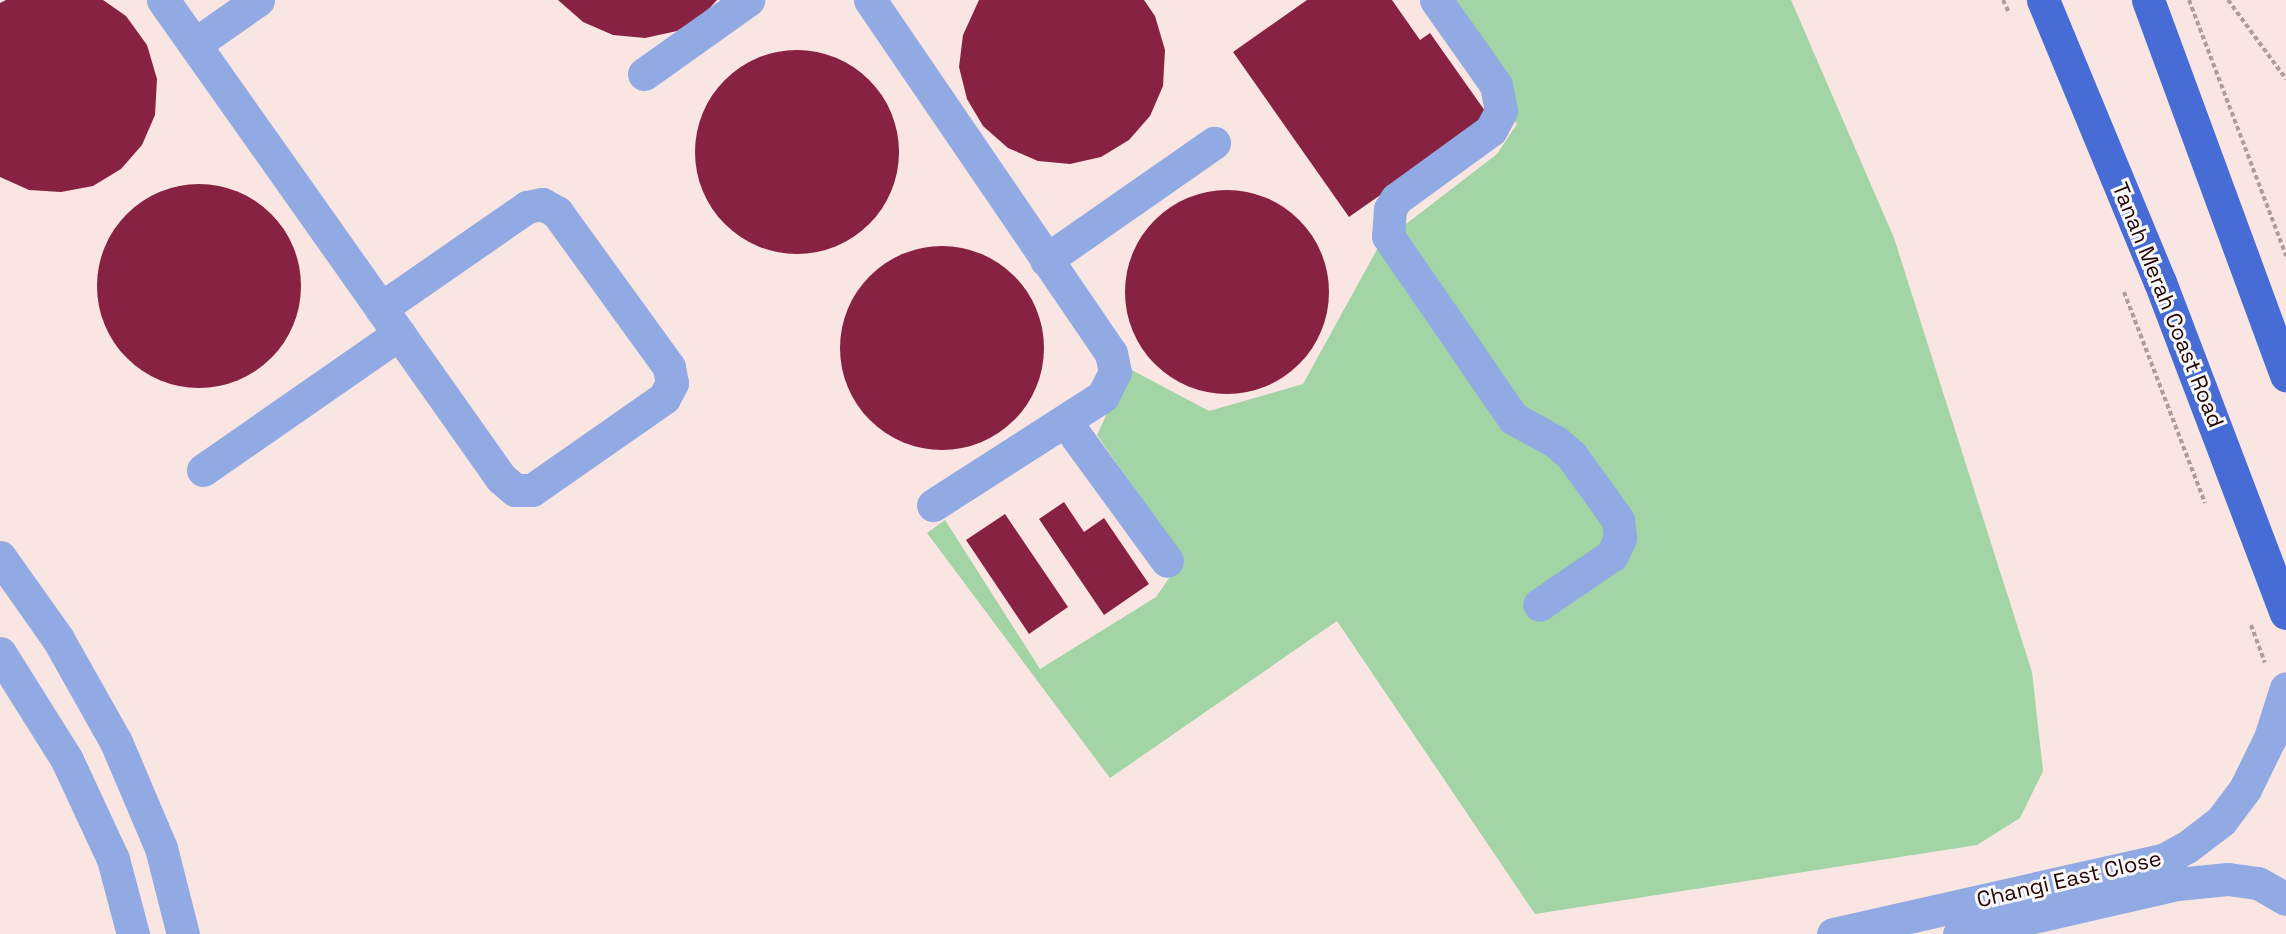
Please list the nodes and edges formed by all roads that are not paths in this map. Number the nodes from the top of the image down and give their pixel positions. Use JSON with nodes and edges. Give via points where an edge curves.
{"nodes":[{"id":1,"x":163,"y":0,"type":"edge"},
{"id":2,"x":258,"y":0,"type":"edge"},
{"id":3,"x":748,"y":0,"type":"edge"},
{"id":4,"x":870,"y":0,"type":"edge"},
{"id":5,"x":1436,"y":0,"type":"edge"},
{"id":6,"x":2043,"y":0,"type":"edge"},
{"id":7,"x":2148,"y":0,"type":"edge"},
{"id":8,"x":195,"y":44,"type":"junction"},
{"id":9,"x":644,"y":74,"type":"dead end"},
{"id":10,"x":1214,"y":142,"type":"dead end"},
{"id":11,"x":1046,"y":260,"type":"junction"},
{"id":12,"x":390,"y":321,"type":"junction"},
{"id":13,"x":2286,"y":375,"type":"edge"},
{"id":14,"x":1065,"y":421,"type":"junction"},
{"id":15,"x":203,"y":470,"type":"dead end"},
{"id":16,"x":933,"y":505,"type":"dead end"},
{"id":17,"x":0,"y":557,"type":"edge"},
{"id":18,"x":1167,"y":561,"type":"dead end"},
{"id":19,"x":1539,"y":605,"type":"dead end"},
{"id":20,"x":2286,"y":613,"type":"edge"},
{"id":21,"x":0,"y":653,"type":"edge"},
{"id":22,"x":2283,"y":696,"type":"edge"},
{"id":23,"x":2286,"y":899,"type":"edge"},
{"id":24,"x":133,"y":934,"type":"edge"},
{"id":25,"x":183,"y":934,"type":"edge"},
{"id":26,"x":1833,"y":934,"type":"edge"},
{"id":27,"x":1959,"y":934,"type":"edge"}],
"edges":[{"from":1,"to":8,"type":"street"},
{"from":2,"to":8,"type":"street"},
{"from":3,"to":9,"type":"street"},
{"from":4,"to":11,"type":"street"},
{"from":5,"to":19,"type":"street","via":[[1496,85],[1501,111],[1491,130],[1396,199],[1390,209],[1388,236],[1513,418],[1556,442],[1572,456],[1618,520],[1620,538],[1612,555]]},
{"from":6,"to":20,"type":"main road","name":"Tanah Merah Coast Road","via":[[2160,282]]},
{"from":7,"to":13,"type":"main road"},
{"from":8,"to":12,"type":"street"},
{"from":10,"to":11,"type":"street"},
{"from":11,"to":14,"type":"street","via":[[1111,353],[1115,372],[1103,396]]},
{"from":12,"to":12,"type":"street","via":[[527,207],[542,204],[557,212],[669,367],[672,383],[664,398],[532,490],[515,490],[501,478]]},
{"from":12,"to":15,"type":"street"},
{"from":14,"to":16,"type":"street"},
{"from":14,"to":18,"type":"street"},
{"from":17,"to":25,"type":"street","via":[[58,639],[116,742],[161,848]]},
{"from":21,"to":24,"type":"street","via":[[66,760],[113,859]]},
{"from":22,"to":26,"type":"street","name":"Changi East Close","via":[[2270,738],[2245,789],[2221,821],[2165,859]]},
{"from":23,"to":27,"type":"street","name":"Changi East Close","via":[[2258,883],[2217,880],[2177,884]]}]}
